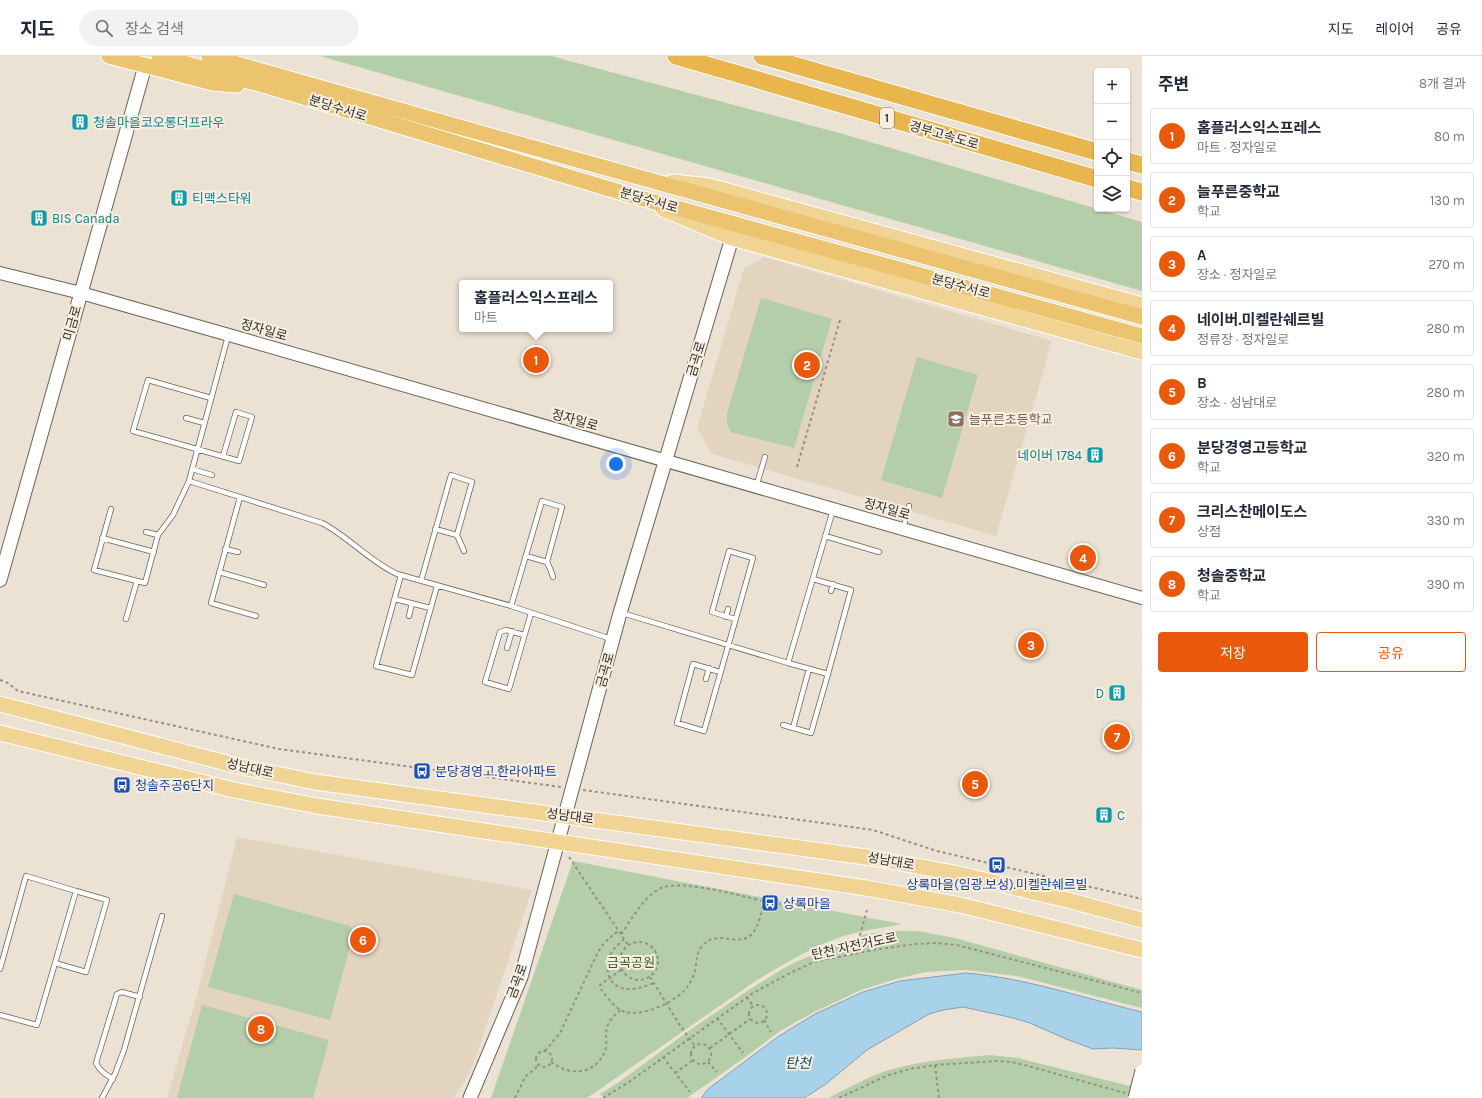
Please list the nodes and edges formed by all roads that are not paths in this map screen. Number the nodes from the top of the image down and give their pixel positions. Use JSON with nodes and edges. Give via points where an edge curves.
{"nodes":[{"id":1,"x":109,"y":56,"type":"edge"},
{"id":2,"x":158,"y":56,"type":"edge"},
{"id":3,"x":209,"y":56,"type":"edge"},
{"id":4,"x":238,"y":56,"type":"edge"},
{"id":5,"x":676,"y":56,"type":"edge"},
{"id":6,"x":762,"y":56,"type":"edge"},
{"id":7,"x":144,"y":66,"type":"junction"},
{"id":8,"x":272,"y":81,"type":"junction"},
{"id":9,"x":1094,"y":151,"type":"edge"},
{"id":10,"x":1130,"y":161,"type":"edge"},
{"id":11,"x":1142,"y":165,"type":"edge"},
{"id":12,"x":1094,"y":178,"type":"edge"},
{"id":13,"x":647,"y":179,"type":"junction"},
{"id":14,"x":1130,"y":189,"type":"edge"},
{"id":15,"x":1142,"y":192,"type":"edge"},
{"id":16,"x":633,"y":196,"type":"junction"},
{"id":17,"x":732,"y":238,"type":"junction"},
{"id":18,"x":0,"y":273,"type":"edge"},
{"id":19,"x":81,"y":293,"type":"junction"},
{"id":20,"x":1142,"y":305,"type":"edge"},
{"id":21,"x":1142,"y":317,"type":"edge"},
{"id":22,"x":229,"y":334,"type":"junction"},
{"id":23,"x":1142,"y":336,"type":"edge"},
{"id":24,"x":1142,"y":352,"type":"edge"},
{"id":25,"x":211,"y":398,"type":"junction"},
{"id":26,"x":186,"y":418,"type":"dead end"},
{"id":27,"x":204,"y":423,"type":"junction"},
{"id":28,"x":197,"y":450,"type":"junction"},
{"id":29,"x":223,"y":456,"type":"junction"},
{"id":30,"x":765,"y":457,"type":"dead end"},
{"id":31,"x":665,"y":461,"type":"junction"},
{"id":32,"x":192,"y":469,"type":"junction"},
{"id":33,"x":212,"y":475,"type":"dead end"},
{"id":34,"x":189,"y":481,"type":"junction"},
{"id":35,"x":756,"y":487,"type":"junction"},
{"id":36,"x":240,"y":497,"type":"junction"},
{"id":37,"x":909,"y":506,"type":"dead end"},
{"id":38,"x":833,"y":508,"type":"junction"},
{"id":39,"x":111,"y":509,"type":"dead end"},
{"id":40,"x":435,"y":529,"type":"junction"},
{"id":41,"x":903,"y":529,"type":"junction"},
{"id":42,"x":146,"y":532,"type":"dead end"},
{"id":43,"x":158,"y":535,"type":"junction"},
{"id":44,"x":457,"y":535,"type":"junction"},
{"id":45,"x":825,"y":536,"type":"junction"},
{"id":46,"x":102,"y":538,"type":"junction"},
{"id":47,"x":225,"y":549,"type":"junction"},
{"id":48,"x":464,"y":551,"type":"dead end"},
{"id":49,"x":154,"y":552,"type":"junction"},
{"id":50,"x":238,"y":552,"type":"dead end"},
{"id":51,"x":879,"y":552,"type":"dead end"},
{"id":52,"x":526,"y":556,"type":"junction"},
{"id":53,"x":546,"y":562,"type":"junction"},
{"id":54,"x":219,"y":572,"type":"junction"},
{"id":55,"x":401,"y":575,"type":"junction"},
{"id":56,"x":553,"y":577,"type":"dead end"},
{"id":57,"x":813,"y":578,"type":"junction"},
{"id":58,"x":0,"y":580,"type":"edge"},
{"id":59,"x":137,"y":581,"type":"junction"},
{"id":60,"x":421,"y":581,"type":"junction"},
{"id":61,"x":833,"y":584,"type":"junction"},
{"id":62,"x":264,"y":585,"type":"dead end"},
{"id":63,"x":436,"y":586,"type":"junction"},
{"id":64,"x":831,"y":591,"type":"dead end"},
{"id":65,"x":1142,"y":598,"type":"edge"},
{"id":66,"x":395,"y":599,"type":"junction"},
{"id":67,"x":412,"y":604,"type":"junction"},
{"id":68,"x":512,"y":606,"type":"junction"},
{"id":69,"x":430,"y":608,"type":"junction"},
{"id":70,"x":728,"y":609,"type":"dead end"},
{"id":71,"x":531,"y":613,"type":"junction"},
{"id":72,"x":620,"y":613,"type":"junction"},
{"id":73,"x":256,"y":616,"type":"dead end"},
{"id":74,"x":409,"y":616,"type":"dead end"},
{"id":75,"x":726,"y":617,"type":"junction"},
{"id":76,"x":126,"y":619,"type":"dead end"},
{"id":77,"x":735,"y":619,"type":"junction"},
{"id":78,"x":512,"y":631,"type":"junction"},
{"id":79,"x":524,"y":635,"type":"junction"},
{"id":80,"x":613,"y":639,"type":"junction"},
{"id":81,"x":728,"y":645,"type":"junction"},
{"id":82,"x":507,"y":648,"type":"dead end"},
{"id":83,"x":788,"y":663,"type":"junction"},
{"id":84,"x":709,"y":668,"type":"junction"},
{"id":85,"x":809,"y":669,"type":"junction"},
{"id":86,"x":720,"y":672,"type":"junction"},
{"id":87,"x":828,"y":674,"type":"junction"},
{"id":88,"x":706,"y":679,"type":"dead end"},
{"id":89,"x":0,"y":704,"type":"edge"},
{"id":90,"x":783,"y":725,"type":"dead end"},
{"id":91,"x":793,"y":728,"type":"junction"},
{"id":92,"x":0,"y":733,"type":"edge"},
{"id":93,"x":565,"y":816,"type":"junction"},
{"id":94,"x":558,"y":842,"type":"junction"},
{"id":95,"x":76,"y":891,"type":"junction"},
{"id":96,"x":162,"y":916,"type":"dead end"},
{"id":97,"x":1142,"y":920,"type":"edge"},
{"id":98,"x":1142,"y":950,"type":"edge"},
{"id":99,"x":55,"y":964,"type":"junction"},
{"id":100,"x":0,"y":969,"type":"edge"},
{"id":101,"x":140,"y":997,"type":"junction"},
{"id":102,"x":0,"y":1015,"type":"edge"},
{"id":103,"x":1142,"y":1071,"type":"edge"},
{"id":104,"x":113,"y":1079,"type":"junction"},
{"id":105,"x":1131,"y":1096,"type":"edge"},
{"id":106,"x":102,"y":1098,"type":"edge"},
{"id":107,"x":470,"y":1098,"type":"edge"}],
"edges":[{"from":1,"to":7,"type":"highway"},
{"from":2,"to":8,"type":"highway","name":"분당수서로"},
{"from":3,"to":8,"type":"highway","name":"분당수서로"},
{"from":4,"to":8,"type":"highway"},
{"from":5,"to":12,"type":"highway","name":"경부고속도로","number":"1"},
{"from":6,"to":9,"type":"highway","name":"경부고속도로","number":"1"},
{"from":7,"to":8,"type":"highway","via":[[213,83]]},
{"from":7,"to":19,"type":"main road","name":"미금로"},
{"from":8,"to":13,"type":"highway","name":"분당수서로"},
{"from":8,"to":16,"type":"highway","name":"분당수서로"},
{"from":10,"to":11,"type":"highway"},
{"from":13,"to":20,"type":"main road","via":[[709,186]]},
{"from":13,"to":21,"type":"highway","name":"분당수서로"},
{"from":14,"to":15,"type":"highway"},
{"from":16,"to":17,"type":"main road"},
{"from":16,"to":23,"type":"highway","name":"분당수서로"},
{"from":17,"to":24,"type":"main road"},
{"from":17,"to":31,"type":"main road","name":"금곡로"},
{"from":18,"to":19,"type":"street","name":"정자일로"},
{"from":19,"to":22,"type":"street","name":"정자일로"},
{"from":19,"to":58,"type":"main road","name":"미금로"},
{"from":22,"to":25,"type":"lane"},
{"from":22,"to":31,"type":"street","name":"정자일로"},
{"from":25,"to":27,"type":"lane"},
{"from":25,"to":28,"type":"lane","via":[[148,380],[133,431]]},
{"from":26,"to":27,"type":"lane"},
{"from":27,"to":28,"type":"lane"},
{"from":28,"to":29,"type":"lane"},
{"from":28,"to":32,"type":"lane"},
{"from":29,"to":29,"type":"lane","via":[[239,461],[252,417],[236,412]]},
{"from":30,"to":35,"type":"lane"},
{"from":31,"to":35,"type":"street","name":"정자일로"},
{"from":31,"to":72,"type":"main road","name":"금곡로"},
{"from":32,"to":33,"type":"lane"},
{"from":32,"to":34,"type":"lane"},
{"from":34,"to":36,"type":"lane"},
{"from":34,"to":43,"type":"lane","via":[[173,515]]},
{"from":35,"to":38,"type":"street","name":"정자일로"},
{"from":36,"to":47,"type":"lane"},
{"from":36,"to":55,"type":"lane","via":[[322,523],[387,570]]},
{"from":37,"to":41,"type":"lane"},
{"from":38,"to":41,"type":"street","name":"정자일로"},
{"from":38,"to":45,"type":"lane"},
{"from":39,"to":46,"type":"lane"},
{"from":40,"to":44,"type":"lane"},
{"from":40,"to":44,"type":"lane","via":[[450,475],[472,482]]},
{"from":40,"to":60,"type":"lane"},
{"from":41,"to":65,"type":"street","name":"정자일로"},
{"from":42,"to":43,"type":"lane"},
{"from":43,"to":49,"type":"lane"},
{"from":44,"to":48,"type":"lane"},
{"from":45,"to":51,"type":"lane"},
{"from":45,"to":57,"type":"lane"},
{"from":46,"to":49,"type":"lane"},
{"from":46,"to":59,"type":"lane","via":[[94,570]]},
{"from":47,"to":50,"type":"lane"},
{"from":47,"to":54,"type":"lane"},
{"from":49,"to":59,"type":"lane","via":[[145,583]]},
{"from":52,"to":53,"type":"lane"},
{"from":52,"to":53,"type":"lane","via":[[542,501],[562,507]]},
{"from":52,"to":68,"type":"lane"},
{"from":53,"to":56,"type":"lane"},
{"from":54,"to":62,"type":"lane"},
{"from":54,"to":73,"type":"lane","via":[[210,603]]},
{"from":55,"to":60,"type":"lane"},
{"from":55,"to":66,"type":"lane"},
{"from":57,"to":61,"type":"lane"},
{"from":57,"to":83,"type":"lane"},
{"from":59,"to":76,"type":"lane"},
{"from":60,"to":63,"type":"lane"},
{"from":61,"to":64,"type":"lane"},
{"from":61,"to":87,"type":"lane","via":[[851,590]]},
{"from":63,"to":68,"type":"lane"},
{"from":63,"to":69,"type":"lane"},
{"from":66,"to":67,"type":"lane"},
{"from":66,"to":69,"type":"lane","via":[[376,666],[412,676]]},
{"from":67,"to":69,"type":"lane"},
{"from":67,"to":74,"type":"lane"},
{"from":68,"to":71,"type":"lane"},
{"from":70,"to":75,"type":"lane"},
{"from":71,"to":79,"type":"lane"},
{"from":71,"to":80,"type":"lane"},
{"from":72,"to":80,"type":"main road","name":"금곡로"},
{"from":72,"to":81,"type":"lane"},
{"from":75,"to":77,"type":"lane"},
{"from":75,"to":77,"type":"lane","via":[[712,612],[729,551],[753,558]]},
{"from":77,"to":81,"type":"lane"},
{"from":78,"to":79,"type":"lane"},
{"from":78,"to":79,"type":"lane","via":[[500,632],[486,682],[510,689]]},
{"from":78,"to":82,"type":"lane"},
{"from":80,"to":93,"type":"main road","name":"금곡로"},
{"from":81,"to":83,"type":"lane"},
{"from":81,"to":86,"type":"lane"},
{"from":83,"to":85,"type":"lane"},
{"from":84,"to":86,"type":"lane"},
{"from":84,"to":86,"type":"lane","via":[[693,664],[677,723],[704,731]]},
{"from":84,"to":88,"type":"lane"},
{"from":85,"to":87,"type":"lane"},
{"from":85,"to":91,"type":"lane"},
{"from":87,"to":91,"type":"lane","via":[[811,733]]},
{"from":89,"to":93,"type":"main road","name":"성남대로","via":[[238,766],[315,782]]},
{"from":90,"to":91,"type":"lane"},
{"from":92,"to":94,"type":"main road","name":"성남대로","via":[[234,790],[317,806]]},
{"from":93,"to":94,"type":"main road","name":"금곡로"},
{"from":93,"to":97,"type":"main road","name":"성남대로","via":[[827,851],[954,872]]},
{"from":94,"to":98,"type":"main road","name":"성남대로","via":[[866,888],[952,904]]},
{"from":94,"to":107,"type":"main road","name":"금곡로","via":[[520,977]]},
{"from":95,"to":99,"type":"lane"},
{"from":95,"to":99,"type":"lane","via":[[107,900],[86,972]]},
{"from":95,"to":100,"type":"lane","via":[[26,876]]},
{"from":96,"to":101,"type":"lane"},
{"from":99,"to":102,"type":"lane","via":[[37,1025]]},
{"from":101,"to":104,"type":"lane"},
{"from":101,"to":104,"type":"lane","via":[[122,992],[117,994],[96,1063],[98,1069]]},
{"from":103,"to":105,"type":"main road","bridge":true},
{"from":104,"to":106,"type":"lane"}]}
